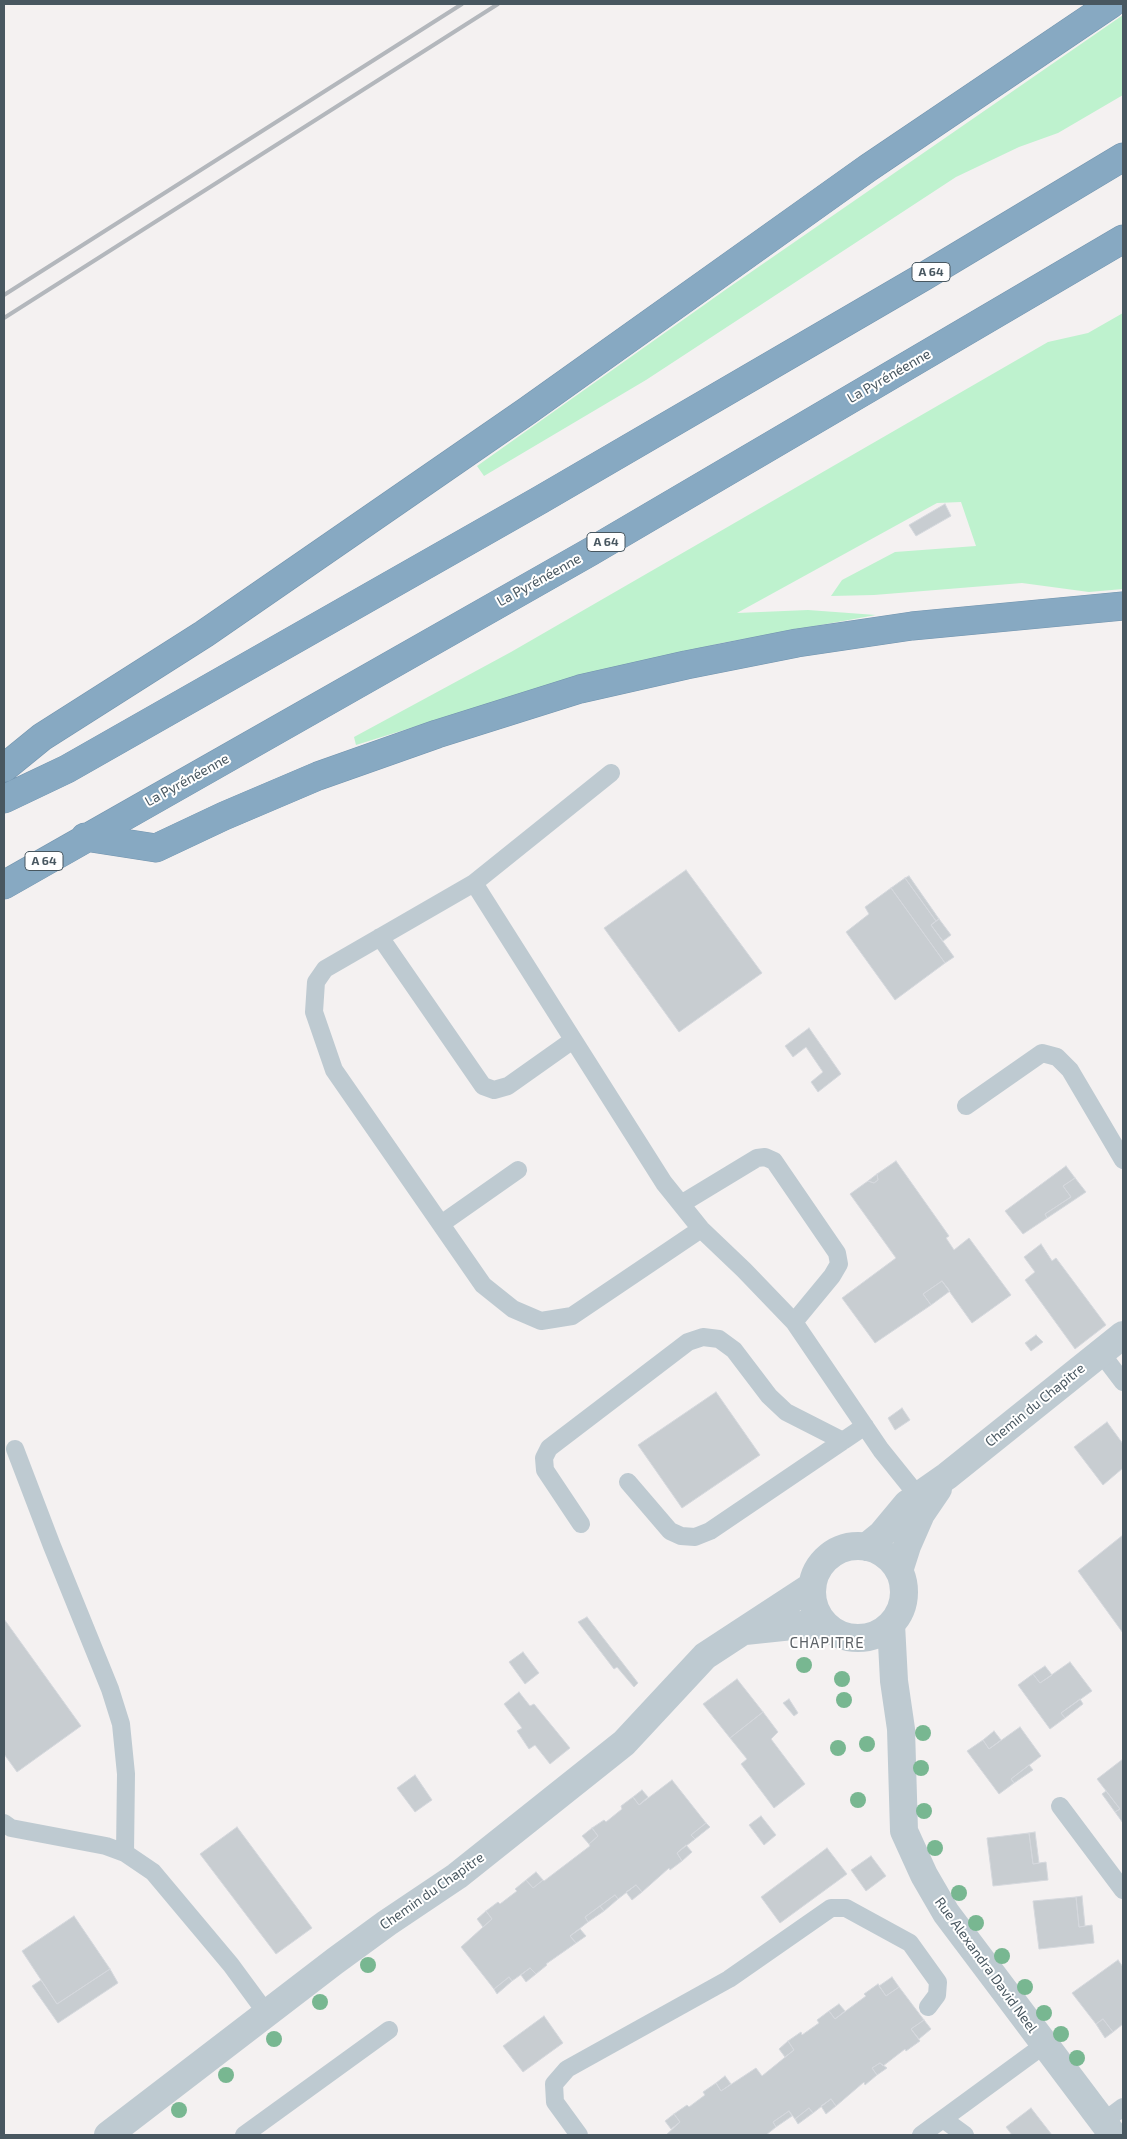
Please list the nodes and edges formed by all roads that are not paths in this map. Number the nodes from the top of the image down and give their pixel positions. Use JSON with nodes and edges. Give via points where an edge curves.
{"nodes":[{"id":1,"x":1111,"y":4,"type":"edge"},
{"id":2,"x":1123,"y":157,"type":"edge"},
{"id":3,"x":1123,"y":239,"type":"edge"},
{"id":4,"x":1123,"y":606,"type":"edge"},
{"id":5,"x":4,"y":768,"type":"edge"},
{"id":6,"x":611,"y":773,"type":"dead end"},
{"id":7,"x":4,"y":799,"type":"edge"},
{"id":8,"x":85,"y":837,"type":"junction"},
{"id":9,"x":474,"y":883,"type":"junction"},
{"id":10,"x":4,"y":885,"type":"edge"},
{"id":11,"x":380,"y":937,"type":"junction"},
{"id":12,"x":573,"y":1040,"type":"junction"},
{"id":13,"x":966,"y":1106,"type":"dead end"},
{"id":14,"x":1123,"y":1160,"type":"edge"},
{"id":15,"x":518,"y":1170,"type":"dead end"},
{"id":16,"x":681,"y":1204,"type":"junction"},
{"id":17,"x":441,"y":1224,"type":"junction"},
{"id":18,"x":701,"y":1229,"type":"junction"},
{"id":19,"x":794,"y":1322,"type":"junction"},
{"id":20,"x":1123,"y":1335,"type":"edge"},
{"id":21,"x":1100,"y":1353,"type":"junction"},
{"id":22,"x":1123,"y":1382,"type":"edge"},
{"id":23,"x":865,"y":1426,"type":"junction"},
{"id":24,"x":844,"y":1441,"type":"junction"},
{"id":25,"x":15,"y":1449,"type":"dead end"},
{"id":26,"x":947,"y":1476,"type":"junction"},
{"id":27,"x":628,"y":1482,"type":"dead end"},
{"id":28,"x":918,"y":1496,"type":"junction"},
{"id":29,"x":581,"y":1524,"type":"dead end"},
{"id":30,"x":866,"y":1547,"type":"junction"},
{"id":31,"x":899,"y":1571,"type":"junction"},
{"id":32,"x":812,"y":1586,"type":"junction"},
{"id":33,"x":824,"y":1624,"type":"junction"},
{"id":34,"x":891,"y":1624,"type":"junction"},
{"id":35,"x":741,"y":1632,"type":"junction"},
{"id":36,"x":853,"y":1638,"type":"junction"},
{"id":37,"x":894,"y":1681,"type":"junction"},
{"id":38,"x":1060,"y":1806,"type":"dead end"},
{"id":39,"x":4,"y":1823,"type":"edge"},
{"id":40,"x":124,"y":1853,"type":"junction"},
{"id":41,"x":1123,"y":1890,"type":"edge"},
{"id":42,"x":928,"y":2007,"type":"dead end"},
{"id":43,"x":266,"y":2014,"type":"junction"},
{"id":44,"x":389,"y":2030,"type":"dead end"},
{"id":45,"x":1044,"y":2045,"type":"junction"},
{"id":46,"x":943,"y":2119,"type":"junction"},
{"id":47,"x":1113,"y":2122,"type":"edge"},
{"id":48,"x":108,"y":2135,"type":"edge"},
{"id":49,"x":244,"y":2135,"type":"edge"},
{"id":50,"x":579,"y":2135,"type":"edge"},
{"id":51,"x":921,"y":2135,"type":"edge"},
{"id":52,"x":965,"y":2135,"type":"edge"}],
"edges":[{"from":1,"to":5,"type":"highway","via":[[868,168],[511,422],[204,634],[42,737]]},
{"from":2,"to":7,"type":"highway","number":"A 64","via":[[523,509],[67,769]]},
{"from":3,"to":8,"type":"highway","name":"La Pyrénéenne","number":"A 64","via":[[590,552]]},
{"from":4,"to":8,"type":"highway","via":[[912,626],[797,643],[686,665],[580,689],[437,734],[318,776],[156,848]]},
{"from":6,"to":9,"type":"lane"},
{"from":8,"to":10,"type":"highway","name":"La Pyrénéenne","number":"A 64"},
{"from":9,"to":11,"type":"lane"},
{"from":9,"to":12,"type":"lane"},
{"from":11,"to":12,"type":"lane","via":[[483,1086],[494,1090],[508,1086]]},
{"from":11,"to":17,"type":"lane","via":[[325,969],[316,982],[314,1012],[334,1070]]},
{"from":12,"to":16,"type":"lane"},
{"from":13,"to":14,"type":"lane","via":[[1042,1053],[1056,1057],[1070,1070]]},
{"from":15,"to":17,"type":"lane"},
{"from":16,"to":18,"type":"lane"},
{"from":16,"to":19,"type":"lane","via":[[757,1158],[774,1161],[837,1253],[839,1264]]},
{"from":17,"to":18,"type":"lane","via":[[483,1285],[513,1309],[541,1321],[572,1316]]},
{"from":18,"to":19,"type":"lane"},
{"from":19,"to":23,"type":"lane"},
{"from":20,"to":21,"type":"street","name":"Chemin du Chapitre"},
{"from":21,"to":22,"type":"lane"},
{"from":21,"to":26,"type":"street","name":"Chemin du Chapitre"},
{"from":23,"to":24,"type":"lane"},
{"from":23,"to":28,"type":"lane"},
{"from":24,"to":27,"type":"lane","via":[[695,1537],[670,1531]]},
{"from":24,"to":29,"type":"lane","via":[[786,1412],[769,1396],[734,1350],[719,1340],[703,1336],[688,1342],[549,1448],[544,1458],[545,1470]]},
{"from":25,"to":40,"type":"lane","via":[[122,1724],[126,1774]]},
{"from":26,"to":28,"type":"street","name":"Chemin du Chapitre"},
{"from":26,"to":31,"type":"street","name":"Chemin du Chapitre","via":[[921,1514]]},
{"from":28,"to":30,"type":"street","name":"Chemin du Chapitre"},
{"from":30,"to":31,"type":"street","via":[[885,1556]]},
{"from":30,"to":32,"type":"street","via":[[837,1551],[824,1560]]},
{"from":31,"to":34,"type":"street","via":[[904,1599]]},
{"from":32,"to":33,"type":"street","via":[[816,1613]]},
{"from":32,"to":35,"type":"street","name":"Chemin du Chapitre"},
{"from":33,"to":35,"type":"street","name":"Chemin du Chapitre"},
{"from":33,"to":36,"type":"street","via":[[837,1634]]},
{"from":34,"to":36,"type":"street","via":[[867,1638]]},
{"from":34,"to":37,"type":"street","name":"Rue Alexandra David Neel"},
{"from":35,"to":43,"type":"street","name":"Chemin du Chapitre","via":[[705,1656],[624,1743],[457,1876],[387,1923]]},
{"from":36,"to":37,"type":"street"},
{"from":37,"to":45,"type":"street","name":"Rue Alexandra David Neel","via":[[901,1729],[904,1831],[946,1913]]},
{"from":38,"to":41,"type":"lane"},
{"from":39,"to":40,"type":"lane","via":[[11,1828],[106,1846]]},
{"from":40,"to":43,"type":"lane","via":[[153,1872],[231,1965]]},
{"from":42,"to":50,"type":"lane","via":[[937,1995],[938,1982],[910,1943],[846,1908],[831,1908],[729,1979],[567,2069],[554,2084],[555,2102]]},
{"from":43,"to":48,"type":"street","name":"Chemin du Chapitre"},
{"from":44,"to":49,"type":"lane"},
{"from":45,"to":46,"type":"lane","name":"Rue Alexandra David Neel"},
{"from":45,"to":47,"type":"street","name":"Rue Alexandra David Neel"},
{"from":46,"to":51,"type":"lane","name":"Rue Alexandra David Neel"},
{"from":46,"to":52,"type":"lane"}]}
